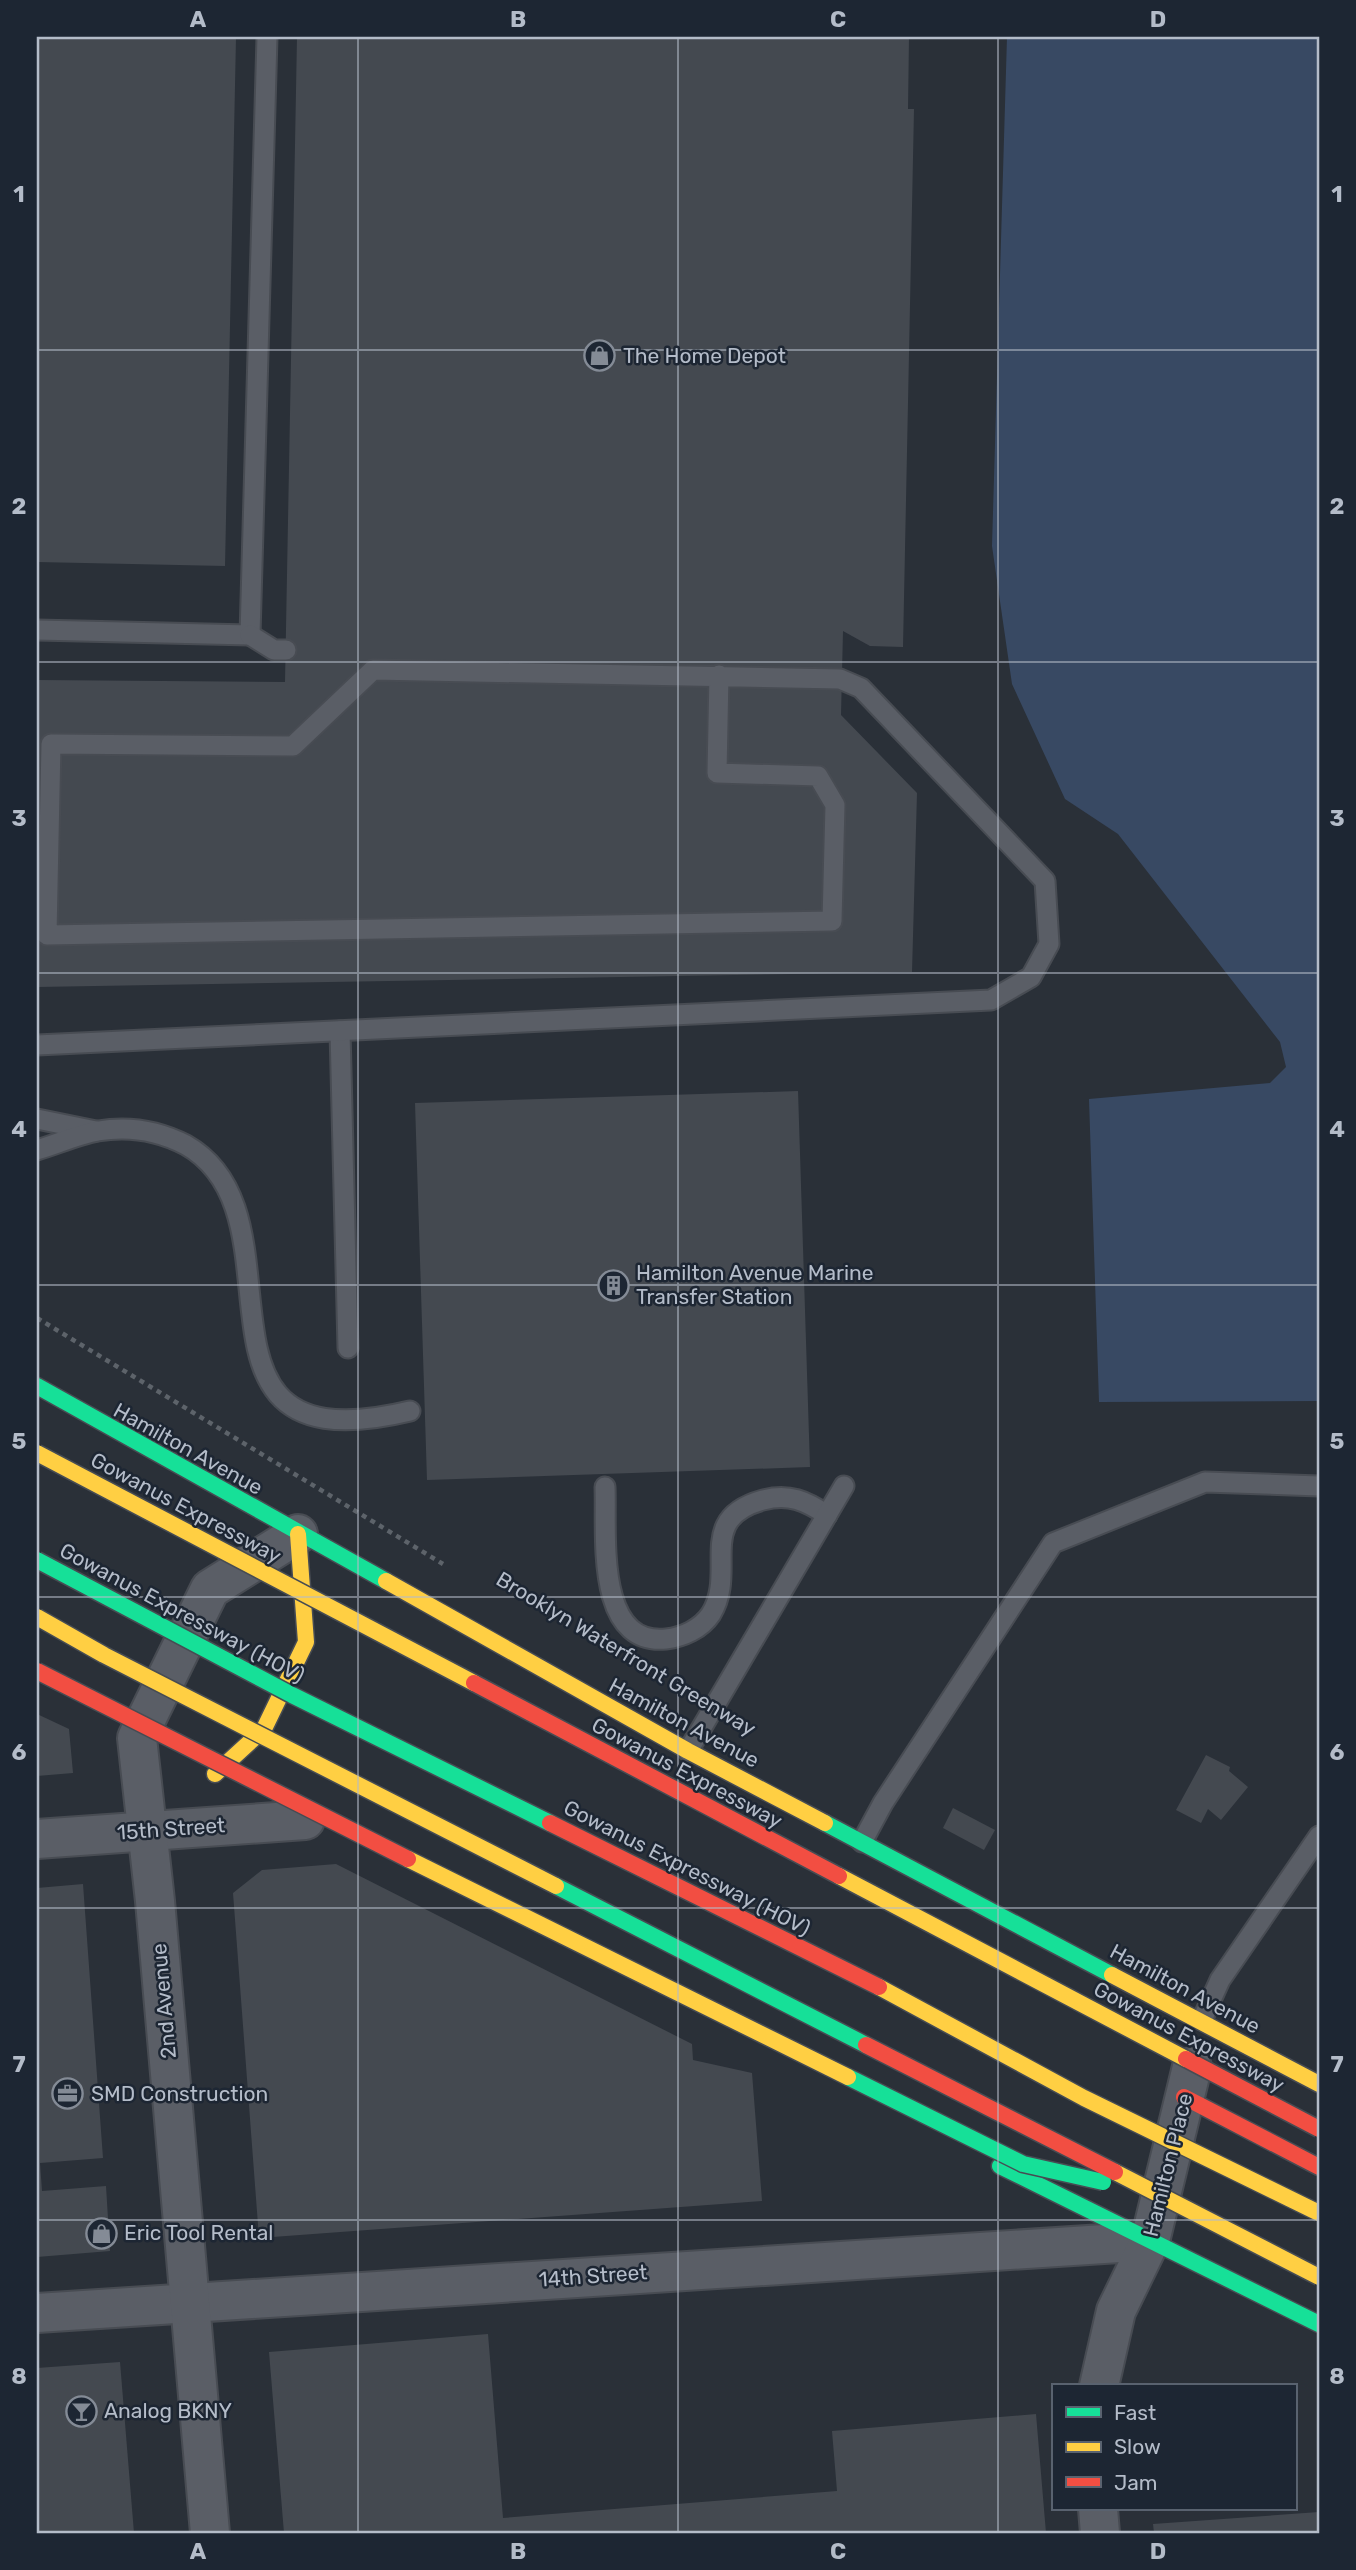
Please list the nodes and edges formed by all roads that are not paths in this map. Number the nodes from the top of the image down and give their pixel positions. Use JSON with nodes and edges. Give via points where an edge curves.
{"nodes":[{"id":1,"x":267,"y":37,"type":"edge"},
{"id":2,"x":37,"y":630,"type":"edge"},
{"id":3,"x":250,"y":635,"type":"junction"},
{"id":4,"x":286,"y":650,"type":"dead end"},
{"id":5,"x":719,"y":675,"type":"junction"},
{"id":6,"x":340,"y":1031,"type":"junction"},
{"id":7,"x":37,"y":1045,"type":"edge"},
{"id":8,"x":37,"y":1118,"type":"edge"},
{"id":9,"x":97,"y":1131,"type":"junction"},
{"id":10,"x":37,"y":1150,"type":"edge"},
{"id":11,"x":348,"y":1348,"type":"dead end"},
{"id":12,"x":37,"y":1386,"type":"edge"},
{"id":13,"x":411,"y":1411,"type":"dead end"},
{"id":14,"x":37,"y":1453,"type":"edge"},
{"id":15,"x":844,"y":1486,"type":"dead end"},
{"id":16,"x":1319,"y":1486,"type":"edge"},
{"id":17,"x":605,"y":1487,"type":"dead end"},
{"id":18,"x":827,"y":1515,"type":"junction"},
{"id":19,"x":298,"y":1534,"type":"junction"},
{"id":20,"x":37,"y":1560,"type":"edge"},
{"id":21,"x":37,"y":1617,"type":"edge"},
{"id":22,"x":37,"y":1671,"type":"edge"},
{"id":23,"x":37,"y":1685,"type":"edge"},
{"id":24,"x":137,"y":1738,"type":"junction"},
{"id":25,"x":688,"y":1751,"type":"junction"},
{"id":26,"x":215,"y":1774,"type":"junction"},
{"id":27,"x":305,"y":1820,"type":"junction"},
{"id":28,"x":148,"y":1830,"type":"junction"},
{"id":29,"x":1319,"y":1836,"type":"edge"},
{"id":30,"x":37,"y":1839,"type":"edge"},
{"id":31,"x":862,"y":1842,"type":"junction"},
{"id":32,"x":1202,"y":2020,"type":"junction"},
{"id":33,"x":1319,"y":2084,"type":"edge"},
{"id":34,"x":1184,"y":2097,"type":"junction"},
{"id":35,"x":1319,"y":2129,"type":"edge"},
{"id":36,"x":1319,"y":2167,"type":"edge"},
{"id":37,"x":1153,"y":2193,"type":"junction"},
{"id":38,"x":1319,"y":2213,"type":"edge"},
{"id":39,"x":1150,"y":2241,"type":"junction"},
{"id":40,"x":1319,"y":2277,"type":"edge"},
{"id":41,"x":191,"y":2301,"type":"junction"},
{"id":42,"x":37,"y":2313,"type":"edge"},
{"id":43,"x":1319,"y":2324,"type":"edge"},
{"id":44,"x":1099,"y":2384,"type":"edge"},
{"id":45,"x":1098,"y":2510,"type":"edge"},
{"id":46,"x":210,"y":2533,"type":"edge"},
{"id":47,"x":1100,"y":2533,"type":"edge"}],
"edges":[{"from":1,"to":3,"type":"lane"},
{"from":2,"to":3,"type":"lane"},
{"from":3,"to":4,"type":"lane","via":[[274,650]]},
{"from":5,"to":5,"type":"lane","via":[[373,670],[293,746],[51,744],[47,934],[832,921],[835,805],[818,776],[717,774]]},
{"from":5,"to":6,"type":"lane","via":[[840,678],[861,688],[1045,881],[1049,944],[1031,977],[991,1000]]},
{"from":6,"to":7,"type":"lane"},
{"from":6,"to":11,"type":"lane"},
{"from":8,"to":9,"type":"lane"},
{"from":9,"to":10,"type":"lane"},
{"from":9,"to":13,"type":"lane","via":[[137,1129],[171,1137],[200,1154],[223,1180],[242,1231],[259,1360],[284,1399],[330,1420],[357,1421]]},
{"from":12,"to":19,"type":"main road","name":"Hamilton Avenue"},
{"from":14,"to":35,"type":"main road","name":"Gowanus Expressway","bridge":true},
{"from":15,"to":18,"type":"lane"},
{"from":16,"to":31,"type":"lane","via":[[1205,1482],[1052,1544],[883,1802]]},
{"from":17,"to":18,"type":"lane","via":[[612,1601],[628,1627],[657,1640],[690,1633],[710,1615],[722,1579],[720,1539],[725,1524],[738,1510],[770,1498],[789,1497],[807,1501]]},
{"from":18,"to":25,"type":"lane"},
{"from":19,"to":24,"type":"street","via":[[210,1589]]},
{"from":19,"to":25,"type":"main road","name":"Hamilton Avenue"},
{"from":19,"to":26,"type":"main road","via":[[306,1642],[264,1729]]},
{"from":20,"to":38,"type":"main road","name":"Gowanus Expressway (HOV)","bridge":true,"via":[[292,1695]]},
{"from":21,"to":37,"type":"main road","bridge":true},
{"from":22,"to":37,"type":"main road","bridge":true,"via":[[1023,2164]]},
{"from":23,"to":24,"type":"main road"},
{"from":24,"to":26,"type":"main road"},
{"from":24,"to":28,"type":"street","name":"2nd Avenue"},
{"from":25,"to":31,"type":"main road","name":"Hamilton Avenue"},
{"from":26,"to":27,"type":"main road"},
{"from":27,"to":28,"type":"street","name":"15th Street"},
{"from":27,"to":39,"type":"main road"},
{"from":28,"to":30,"type":"street","name":"15th Street"},
{"from":28,"to":41,"type":"street","name":"2nd Avenue"},
{"from":29,"to":32,"type":"lane","via":[[1220,1980]]},
{"from":31,"to":32,"type":"main road","name":"Hamilton Avenue"},
{"from":32,"to":33,"type":"main road","name":"Hamilton Avenue"},
{"from":32,"to":34,"type":"street","name":"Hamilton Place"},
{"from":34,"to":36,"type":"main road"},
{"from":34,"to":39,"type":"street","name":"Hamilton Place"},
{"from":37,"to":40,"type":"main road","bridge":true},
{"from":39,"to":41,"type":"street","name":"14th Street"},
{"from":39,"to":43,"type":"main road"},
{"from":39,"to":44,"type":"street","name":"Hamilton Place","via":[[1116,2311]]},
{"from":41,"to":42,"type":"street","name":"14th Street"},
{"from":41,"to":46,"type":"street","name":"2nd Avenue"},
{"from":45,"to":47,"type":"street"}]}
